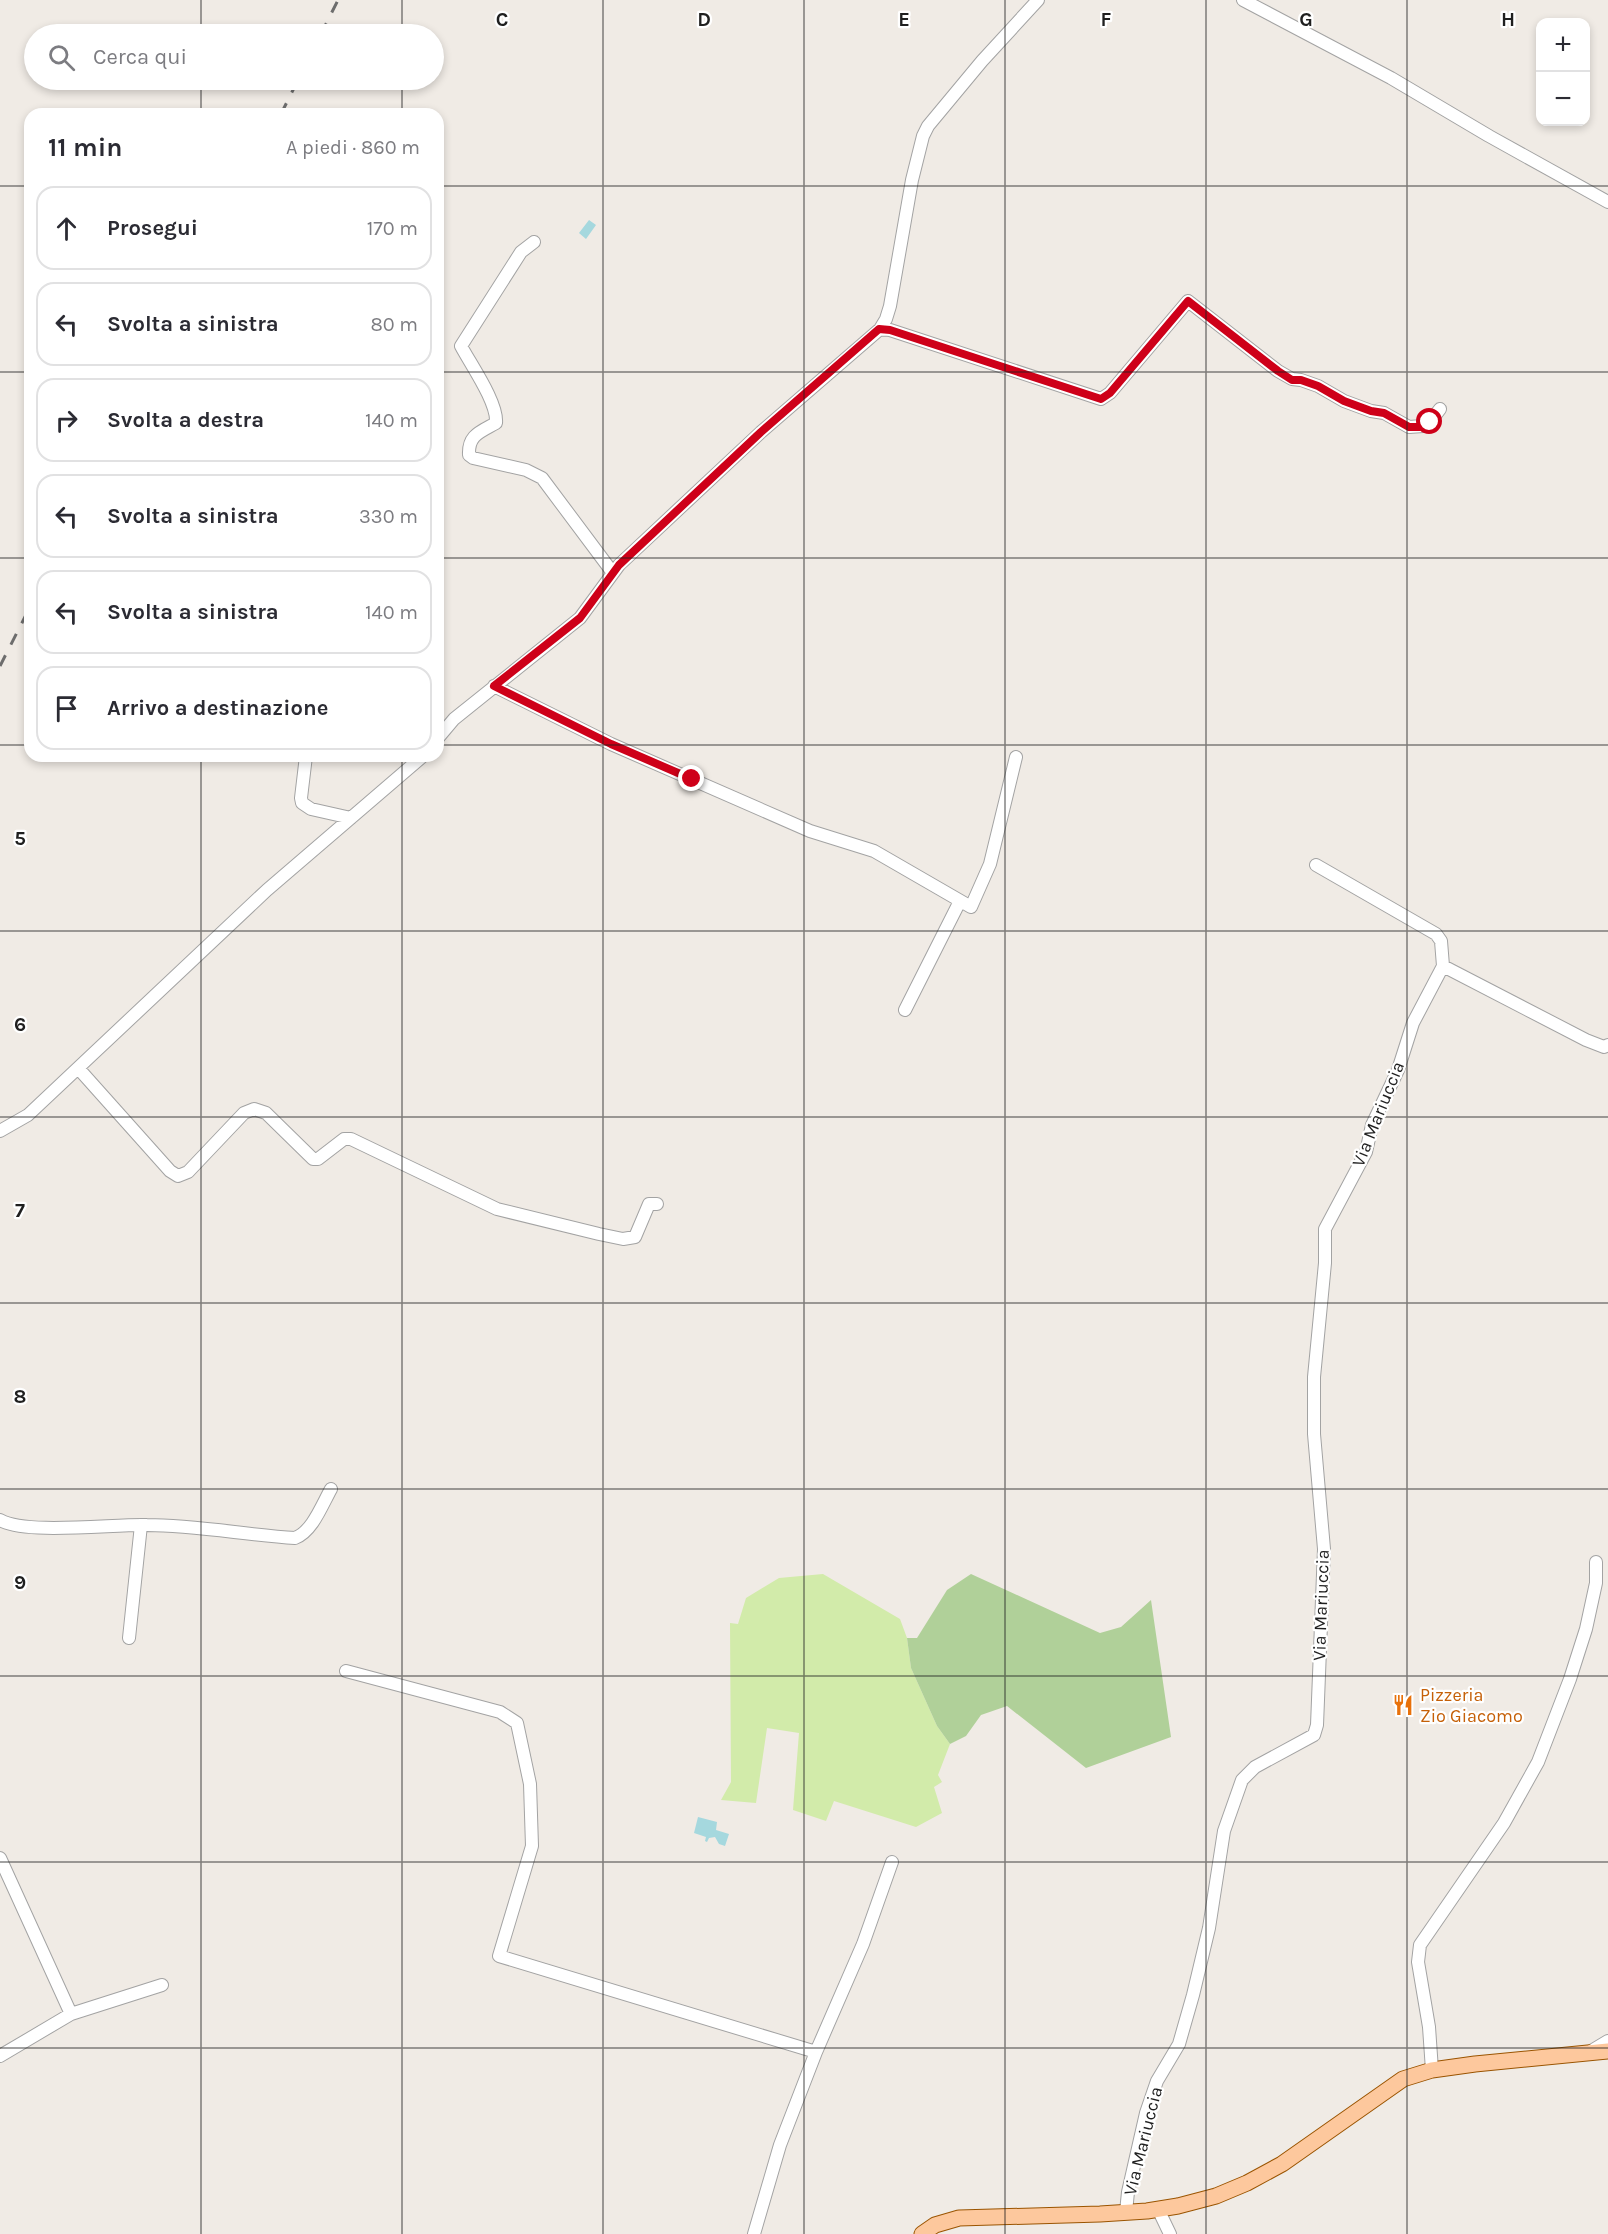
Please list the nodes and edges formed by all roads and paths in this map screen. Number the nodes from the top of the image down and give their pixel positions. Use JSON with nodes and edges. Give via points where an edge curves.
{"nodes":[{"id":1,"x":1038,"y":0,"type":"edge"},
{"id":2,"x":1244,"y":0,"type":"edge"},
{"id":3,"x":1608,"y":201,"type":"edge"},
{"id":4,"x":534,"y":242,"type":"dead end"},
{"id":5,"x":879,"y":329,"type":"junction"},
{"id":6,"x":1440,"y":409,"type":"dead end"},
{"id":7,"x":613,"y":573,"type":"junction"},
{"id":8,"x":494,"y":686,"type":"junction"},
{"id":9,"x":444,"y":731,"type":"edge"},
{"id":10,"x":1016,"y":757,"type":"dead end"},
{"id":11,"x":305,"y":762,"type":"edge"},
{"id":12,"x":416,"y":762,"type":"edge"},
{"id":13,"x":351,"y":818,"type":"junction"},
{"id":14,"x":1316,"y":865,"type":"dead end"},
{"id":15,"x":960,"y":901,"type":"junction"},
{"id":16,"x":1443,"y":966,"type":"junction"},
{"id":17,"x":904,"y":1010,"type":"dead end"},
{"id":18,"x":1608,"y":1045,"type":"edge"},
{"id":19,"x":78,"y":1068,"type":"junction"},
{"id":20,"x":0,"y":1131,"type":"edge"},
{"id":21,"x":657,"y":1204,"type":"dead end"},
{"id":22,"x":331,"y":1489,"type":"dead end"},
{"id":23,"x":0,"y":1520,"type":"edge"},
{"id":24,"x":141,"y":1525,"type":"junction"},
{"id":25,"x":1596,"y":1562,"type":"dead end"},
{"id":26,"x":129,"y":1638,"type":"dead end"},
{"id":27,"x":346,"y":1671,"type":"dead end"},
{"id":28,"x":0,"y":1858,"type":"edge"},
{"id":29,"x":892,"y":1862,"type":"dead end"},
{"id":30,"x":3,"y":1872,"type":"edge"},
{"id":31,"x":162,"y":1985,"type":"dead end"},
{"id":32,"x":71,"y":2014,"type":"junction"},
{"id":33,"x":1608,"y":2041,"type":"edge"},
{"id":34,"x":1608,"y":2051,"type":"edge"},
{"id":35,"x":816,"y":2052,"type":"junction"},
{"id":36,"x":1587,"y":2053,"type":"junction"},
{"id":37,"x":0,"y":2056,"type":"edge"},
{"id":38,"x":1432,"y":2070,"type":"junction"},
{"id":39,"x":1158,"y":2209,"type":"junction"},
{"id":40,"x":1126,"y":2212,"type":"junction"},
{"id":41,"x":754,"y":2234,"type":"edge"},
{"id":42,"x":922,"y":2234,"type":"edge"},
{"id":43,"x":1170,"y":2234,"type":"edge"}],
"edges":[{"from":1,"to":5,"type":"street","via":[[982,61],[923,136],[890,306]]},
{"from":2,"to":3,"type":"street"},
{"from":4,"to":7,"type":"street","via":[[521,252],[462,346],[497,417],[496,423],[470,441],[469,455],[542,478]]},
{"from":5,"to":6,"type":"street","via":[[960,351],[1101,399],[1188,301],[1292,380],[1309,382],[1409,427],[1424,426]]},
{"from":5,"to":7,"type":"street","via":[[761,432]]},
{"from":7,"to":8,"type":"street","via":[[580,618]]},
{"from":8,"to":9,"type":"street"},
{"from":8,"to":15,"type":"street","via":[[611,744],[810,831],[874,851]]},
{"from":10,"to":15,"type":"street","via":[[990,864],[971,907]]},
{"from":11,"to":13,"type":"street","via":[[302,803],[311,809]]},
{"from":12,"to":13,"type":"street"},
{"from":13,"to":19,"type":"street","via":[[267,890]]},
{"from":14,"to":16,"type":"street","via":[[1436,934],[1441,941]]},
{"from":15,"to":17,"type":"street"},
{"from":16,"to":18,"type":"street","via":[[1596,1045]]},
{"from":16,"to":40,"type":"street","name":"Via Mariuccia","via":[[1413,1023],[1398,1070],[1372,1125],[1366,1152],[1325,1229],[1314,1377],[1314,1434],[1324,1549],[1317,1725],[1314,1735],[1255,1767],[1242,1780],[1224,1832],[1209,1928],[1193,1995],[1179,2044],[1157,2081],[1146,2113]]},
{"from":19,"to":20,"type":"street","via":[[28,1115]]},
{"from":19,"to":21,"type":"street","via":[[170,1172],[178,1176],[188,1172],[244,1113],[254,1109],[266,1113],[313,1159],[344,1139],[351,1139],[497,1209],[599,1234],[634,1237],[650,1204]]},
{"from":22,"to":24,"type":"street","via":[[311,1524],[295,1538]]},
{"from":23,"to":24,"type":"street","via":[[32,1527]]},
{"from":24,"to":26,"type":"street"},
{"from":25,"to":38,"type":"street","via":[[1596,1583],[1586,1629],[1538,1762],[1504,1823],[1420,1945],[1418,1962]]},
{"from":27,"to":35,"type":"street","via":[[500,1712],[517,1723],[530,1784],[532,1846],[499,1956]]},
{"from":28,"to":30,"type":"street"},
{"from":29,"to":35,"type":"street"},
{"from":30,"to":32,"type":"street"},
{"from":31,"to":32,"type":"street"},
{"from":32,"to":37,"type":"street"},
{"from":33,"to":36,"type":"street"},
{"from":34,"to":36,"type":"main road"},
{"from":35,"to":41,"type":"street","via":[[780,2145]]},
{"from":36,"to":38,"type":"main road"},
{"from":38,"to":39,"type":"main road","via":[[1403,2079],[1282,2164],[1247,2182],[1216,2196]]},
{"from":39,"to":40,"type":"main road"},
{"from":39,"to":43,"type":"street"},
{"from":40,"to":42,"type":"main road","via":[[959,2217]]}]}
